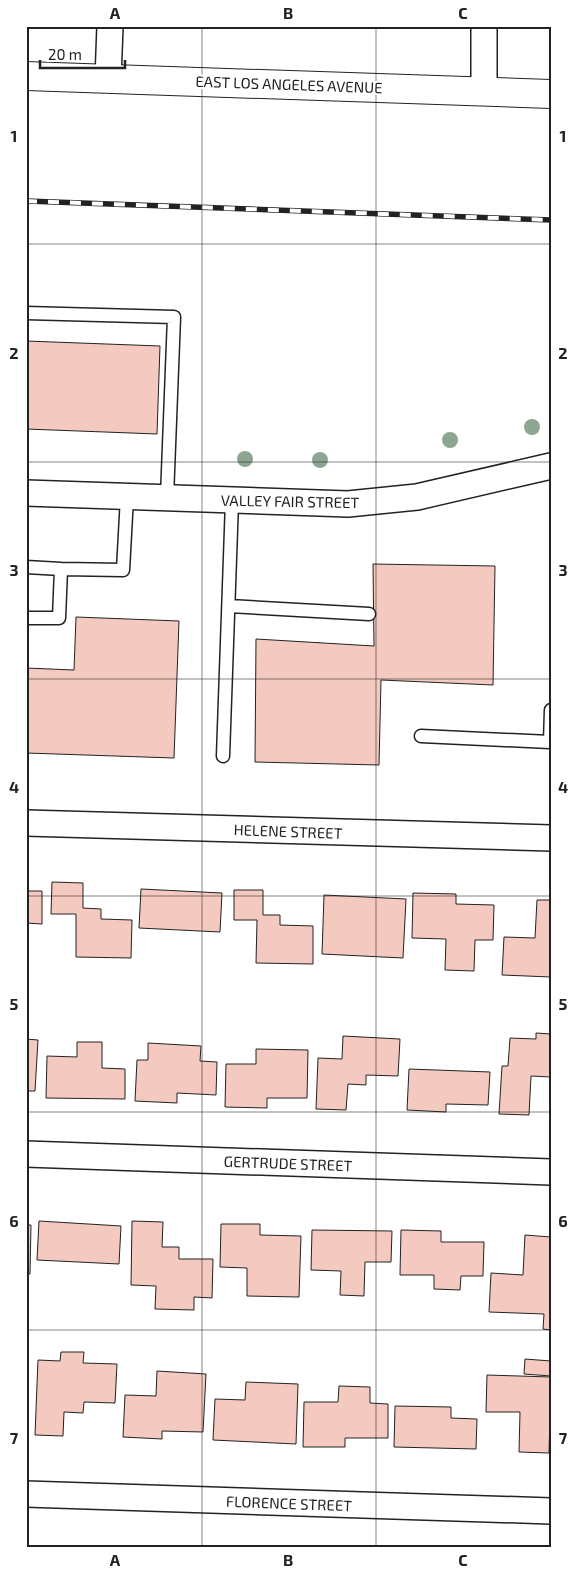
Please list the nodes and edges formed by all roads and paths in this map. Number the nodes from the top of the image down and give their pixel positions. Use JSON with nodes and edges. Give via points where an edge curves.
{"nodes":[{"id":1,"x":110,"y":26,"type":"edge"},
{"id":2,"x":484,"y":30,"type":"dead end"},
{"id":3,"x":26,"y":76,"type":"edge"},
{"id":4,"x":108,"y":79,"type":"junction"},
{"id":5,"x":484,"y":91,"type":"junction"},
{"id":6,"x":551,"y":94,"type":"edge"},
{"id":7,"x":26,"y":313,"type":"edge"},
{"id":8,"x":551,"y":466,"type":"edge"},
{"id":9,"x":26,"y":493,"type":"edge"},
{"id":10,"x":127,"y":497,"type":"junction"},
{"id":11,"x":167,"y":498,"type":"junction"},
{"id":12,"x":232,"y":501,"type":"junction"},
{"id":13,"x":26,"y":567,"type":"edge"},
{"id":14,"x":61,"y":569,"type":"junction"},
{"id":15,"x":230,"y":606,"type":"junction"},
{"id":16,"x":369,"y":614,"type":"dead end"},
{"id":17,"x":26,"y":618,"type":"edge"},
{"id":18,"x":551,"y":710,"type":"edge"},
{"id":19,"x":421,"y":736,"type":"dead end"},
{"id":20,"x":223,"y":756,"type":"dead end"},
{"id":21,"x":26,"y":823,"type":"edge"},
{"id":22,"x":551,"y":838,"type":"edge"},
{"id":23,"x":26,"y":1154,"type":"edge"},
{"id":24,"x":551,"y":1172,"type":"edge"},
{"id":25,"x":26,"y":1494,"type":"edge"},
{"id":26,"x":551,"y":1511,"type":"edge"}],
"edges":[{"from":1,"to":4,"type":"street"},
{"from":2,"to":5,"type":"street"},
{"from":3,"to":4,"type":"main road","name":"EAST LOS ANGELES AVENUE"},
{"from":4,"to":5,"type":"main road","name":"EAST LOS ANGELES AVENUE"},
{"from":5,"to":6,"type":"main road","name":"EAST LOS ANGELES AVENUE"},
{"from":7,"to":11,"type":"lane","via":[[174,317]]},
{"from":8,"to":12,"type":"street","name":"VALLEY FAIR STREET","via":[[417,497],[348,504]]},
{"from":9,"to":10,"type":"street","name":"VALLEY FAIR STREET"},
{"from":10,"to":11,"type":"street","name":"VALLEY FAIR STREET"},
{"from":10,"to":14,"type":"lane","via":[[123,570]]},
{"from":11,"to":12,"type":"street","name":"VALLEY FAIR STREET"},
{"from":12,"to":15,"type":"lane"},
{"from":13,"to":14,"type":"lane"},
{"from":14,"to":17,"type":"lane","via":[[59,618]]},
{"from":15,"to":16,"type":"lane"},
{"from":15,"to":20,"type":"lane"},
{"from":18,"to":19,"type":"lane","via":[[550,742]]},
{"from":21,"to":22,"type":"street","name":"HELENE STREET"},
{"from":23,"to":24,"type":"street","name":"GERTRUDE STREET"},
{"from":25,"to":26,"type":"street","name":"FLORENCE STREET"}]}
